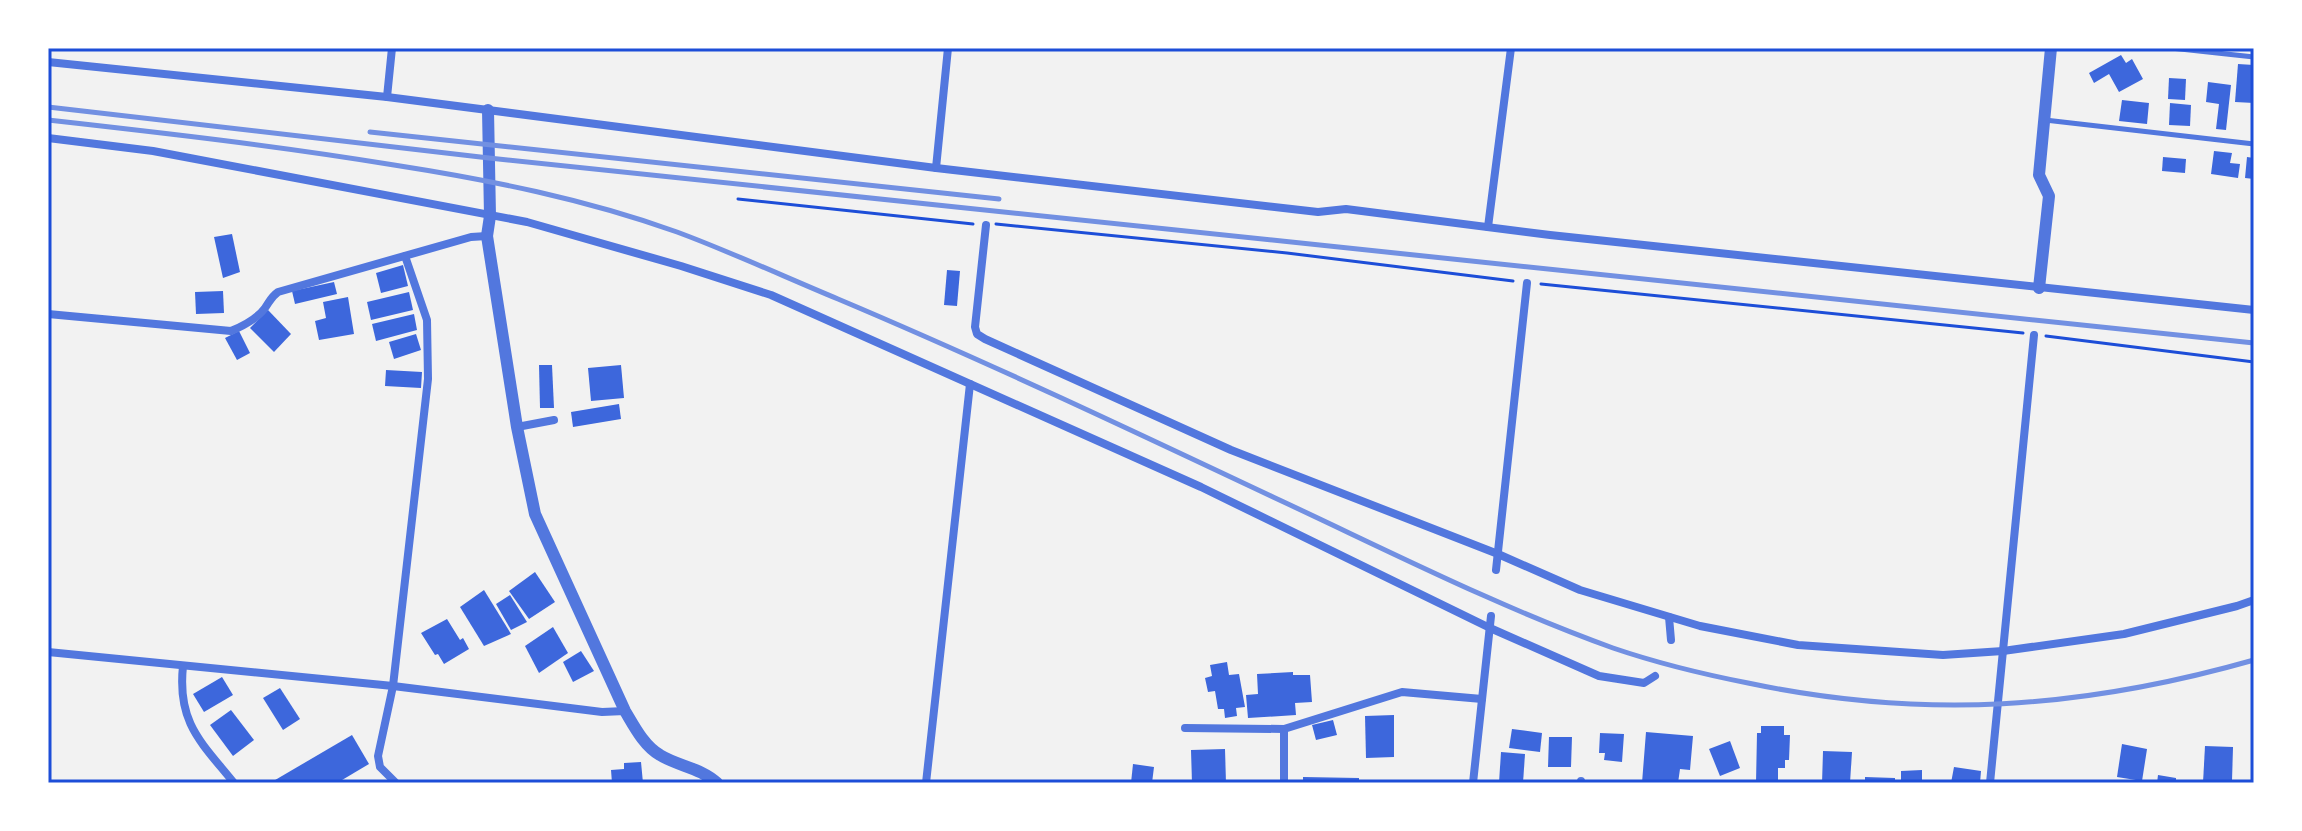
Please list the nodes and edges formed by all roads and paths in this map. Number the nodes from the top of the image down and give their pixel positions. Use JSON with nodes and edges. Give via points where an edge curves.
{"nodes":[{"id":1,"x":392,"y":48,"type":"edge"},
{"id":2,"x":948,"y":48,"type":"edge"},
{"id":3,"x":1511,"y":48,"type":"edge"},
{"id":4,"x":2051,"y":48,"type":"edge"},
{"id":5,"x":2171,"y":48,"type":"edge"},
{"id":6,"x":2254,"y":57,"type":"edge"},
{"id":7,"x":48,"y":62,"type":"edge"},
{"id":8,"x":387,"y":97,"type":"junction"},
{"id":9,"x":488,"y":110,"type":"junction"},
{"id":10,"x":2044,"y":120,"type":"junction"},
{"id":11,"x":48,"y":138,"type":"edge"},
{"id":12,"x":2254,"y":144,"type":"edge"},
{"id":13,"x":936,"y":168,"type":"junction"},
{"id":14,"x":738,"y":199,"type":"dead end"},
{"id":15,"x":490,"y":216,"type":"junction"},
{"id":16,"x":986,"y":225,"type":"junction"},
{"id":17,"x":1488,"y":227,"type":"junction"},
{"id":18,"x":487,"y":236,"type":"junction"},
{"id":19,"x":405,"y":256,"type":"junction"},
{"id":20,"x":1527,"y":283,"type":"junction"},
{"id":21,"x":2039,"y":288,"type":"junction"},
{"id":22,"x":2254,"y":310,"type":"edge"},
{"id":23,"x":48,"y":314,"type":"edge"},
{"id":24,"x":2034,"y":335,"type":"junction"},
{"id":25,"x":2254,"y":362,"type":"edge"},
{"id":26,"x":970,"y":384,"type":"junction"},
{"id":27,"x":554,"y":420,"type":"dead end"},
{"id":28,"x":517,"y":427,"type":"junction"},
{"id":29,"x":1498,"y":554,"type":"junction"},
{"id":30,"x":1496,"y":570,"type":"dead end"},
{"id":31,"x":2254,"y":600,"type":"edge"},
{"id":32,"x":1491,"y":616,"type":"dead end"},
{"id":33,"x":1669,"y":617,"type":"junction"},
{"id":34,"x":1490,"y":628,"type":"junction"},
{"id":35,"x":1671,"y":640,"type":"dead end"},
{"id":36,"x":2003,"y":651,"type":"junction"},
{"id":37,"x":48,"y":652,"type":"edge"},
{"id":38,"x":183,"y":666,"type":"junction"},
{"id":39,"x":1655,"y":676,"type":"dead end"},
{"id":40,"x":393,"y":686,"type":"junction"},
{"id":41,"x":1482,"y":699,"type":"junction"},
{"id":42,"x":625,"y":711,"type":"junction"},
{"id":43,"x":1185,"y":728,"type":"dead end"},
{"id":44,"x":1284,"y":729,"type":"junction"},
{"id":45,"x":234,"y":783,"type":"edge"},
{"id":46,"x":396,"y":783,"type":"edge"},
{"id":47,"x":717,"y":783,"type":"edge"},
{"id":48,"x":926,"y":783,"type":"edge"},
{"id":49,"x":1284,"y":783,"type":"edge"},
{"id":50,"x":1473,"y":783,"type":"edge"},
{"id":51,"x":1990,"y":783,"type":"edge"}],
"edges":[{"from":1,"to":8,"type":"street"},
{"from":2,"to":13,"type":"street"},
{"from":3,"to":17,"type":"street"},
{"from":4,"to":10,"type":"street"},
{"from":5,"to":6,"type":"lane"},
{"from":7,"to":8,"type":"street"},
{"from":8,"to":9,"type":"street"},
{"from":9,"to":13,"type":"street"},
{"from":9,"to":15,"type":"street"},
{"from":10,"to":12,"type":"lane"},
{"from":10,"to":21,"type":"street","via":[[2039,175],[2049,196]]},
{"from":11,"to":15,"type":"street","via":[[153,151]]},
{"from":13,"to":17,"type":"street"},
{"from":14,"to":16,"type":"path"},
{"from":15,"to":18,"type":"street"},
{"from":15,"to":26,"type":"street","via":[[527,222],[771,295]]},
{"from":16,"to":20,"type":"path","via":[[1287,253]]},
{"from":16,"to":29,"type":"street","via":[[977,334],[1231,450]]},
{"from":17,"to":21,"type":"street"},
{"from":18,"to":19,"type":"street"},
{"from":18,"to":28,"type":"street"},
{"from":19,"to":23,"type":"street","via":[[278,292],[256,317],[231,331]]},
{"from":19,"to":40,"type":"street","via":[[427,320],[428,379]]},
{"from":20,"to":24,"type":"path"},
{"from":20,"to":29,"type":"street"},
{"from":21,"to":22,"type":"street"},
{"from":24,"to":25,"type":"path"},
{"from":24,"to":36,"type":"street"},
{"from":26,"to":34,"type":"street","via":[[1201,487]]},
{"from":26,"to":48,"type":"street"},
{"from":27,"to":28,"type":"street"},
{"from":28,"to":42,"type":"street","via":[[535,514]]},
{"from":29,"to":30,"type":"street"},
{"from":29,"to":33,"type":"street","via":[[1580,590]]},
{"from":31,"to":36,"type":"street","via":[[2124,634]]},
{"from":32,"to":34,"type":"street"},
{"from":33,"to":35,"type":"street"},
{"from":33,"to":36,"type":"street","via":[[1798,645],[1943,655]]},
{"from":34,"to":39,"type":"street","via":[[1599,676],[1644,683]]},
{"from":34,"to":41,"type":"street"},
{"from":36,"to":51,"type":"street"},
{"from":37,"to":38,"type":"street"},
{"from":38,"to":40,"type":"street"},
{"from":38,"to":45,"type":"street","via":[[191,729]]},
{"from":40,"to":42,"type":"street"},
{"from":40,"to":46,"type":"street","via":[[378,756],[380,767]]},
{"from":41,"to":44,"type":"street","via":[[1402,692]]},
{"from":41,"to":50,"type":"street"},
{"from":42,"to":47,"type":"street","via":[[658,755]]},
{"from":43,"to":44,"type":"street"},
{"from":44,"to":49,"type":"street"}]}
